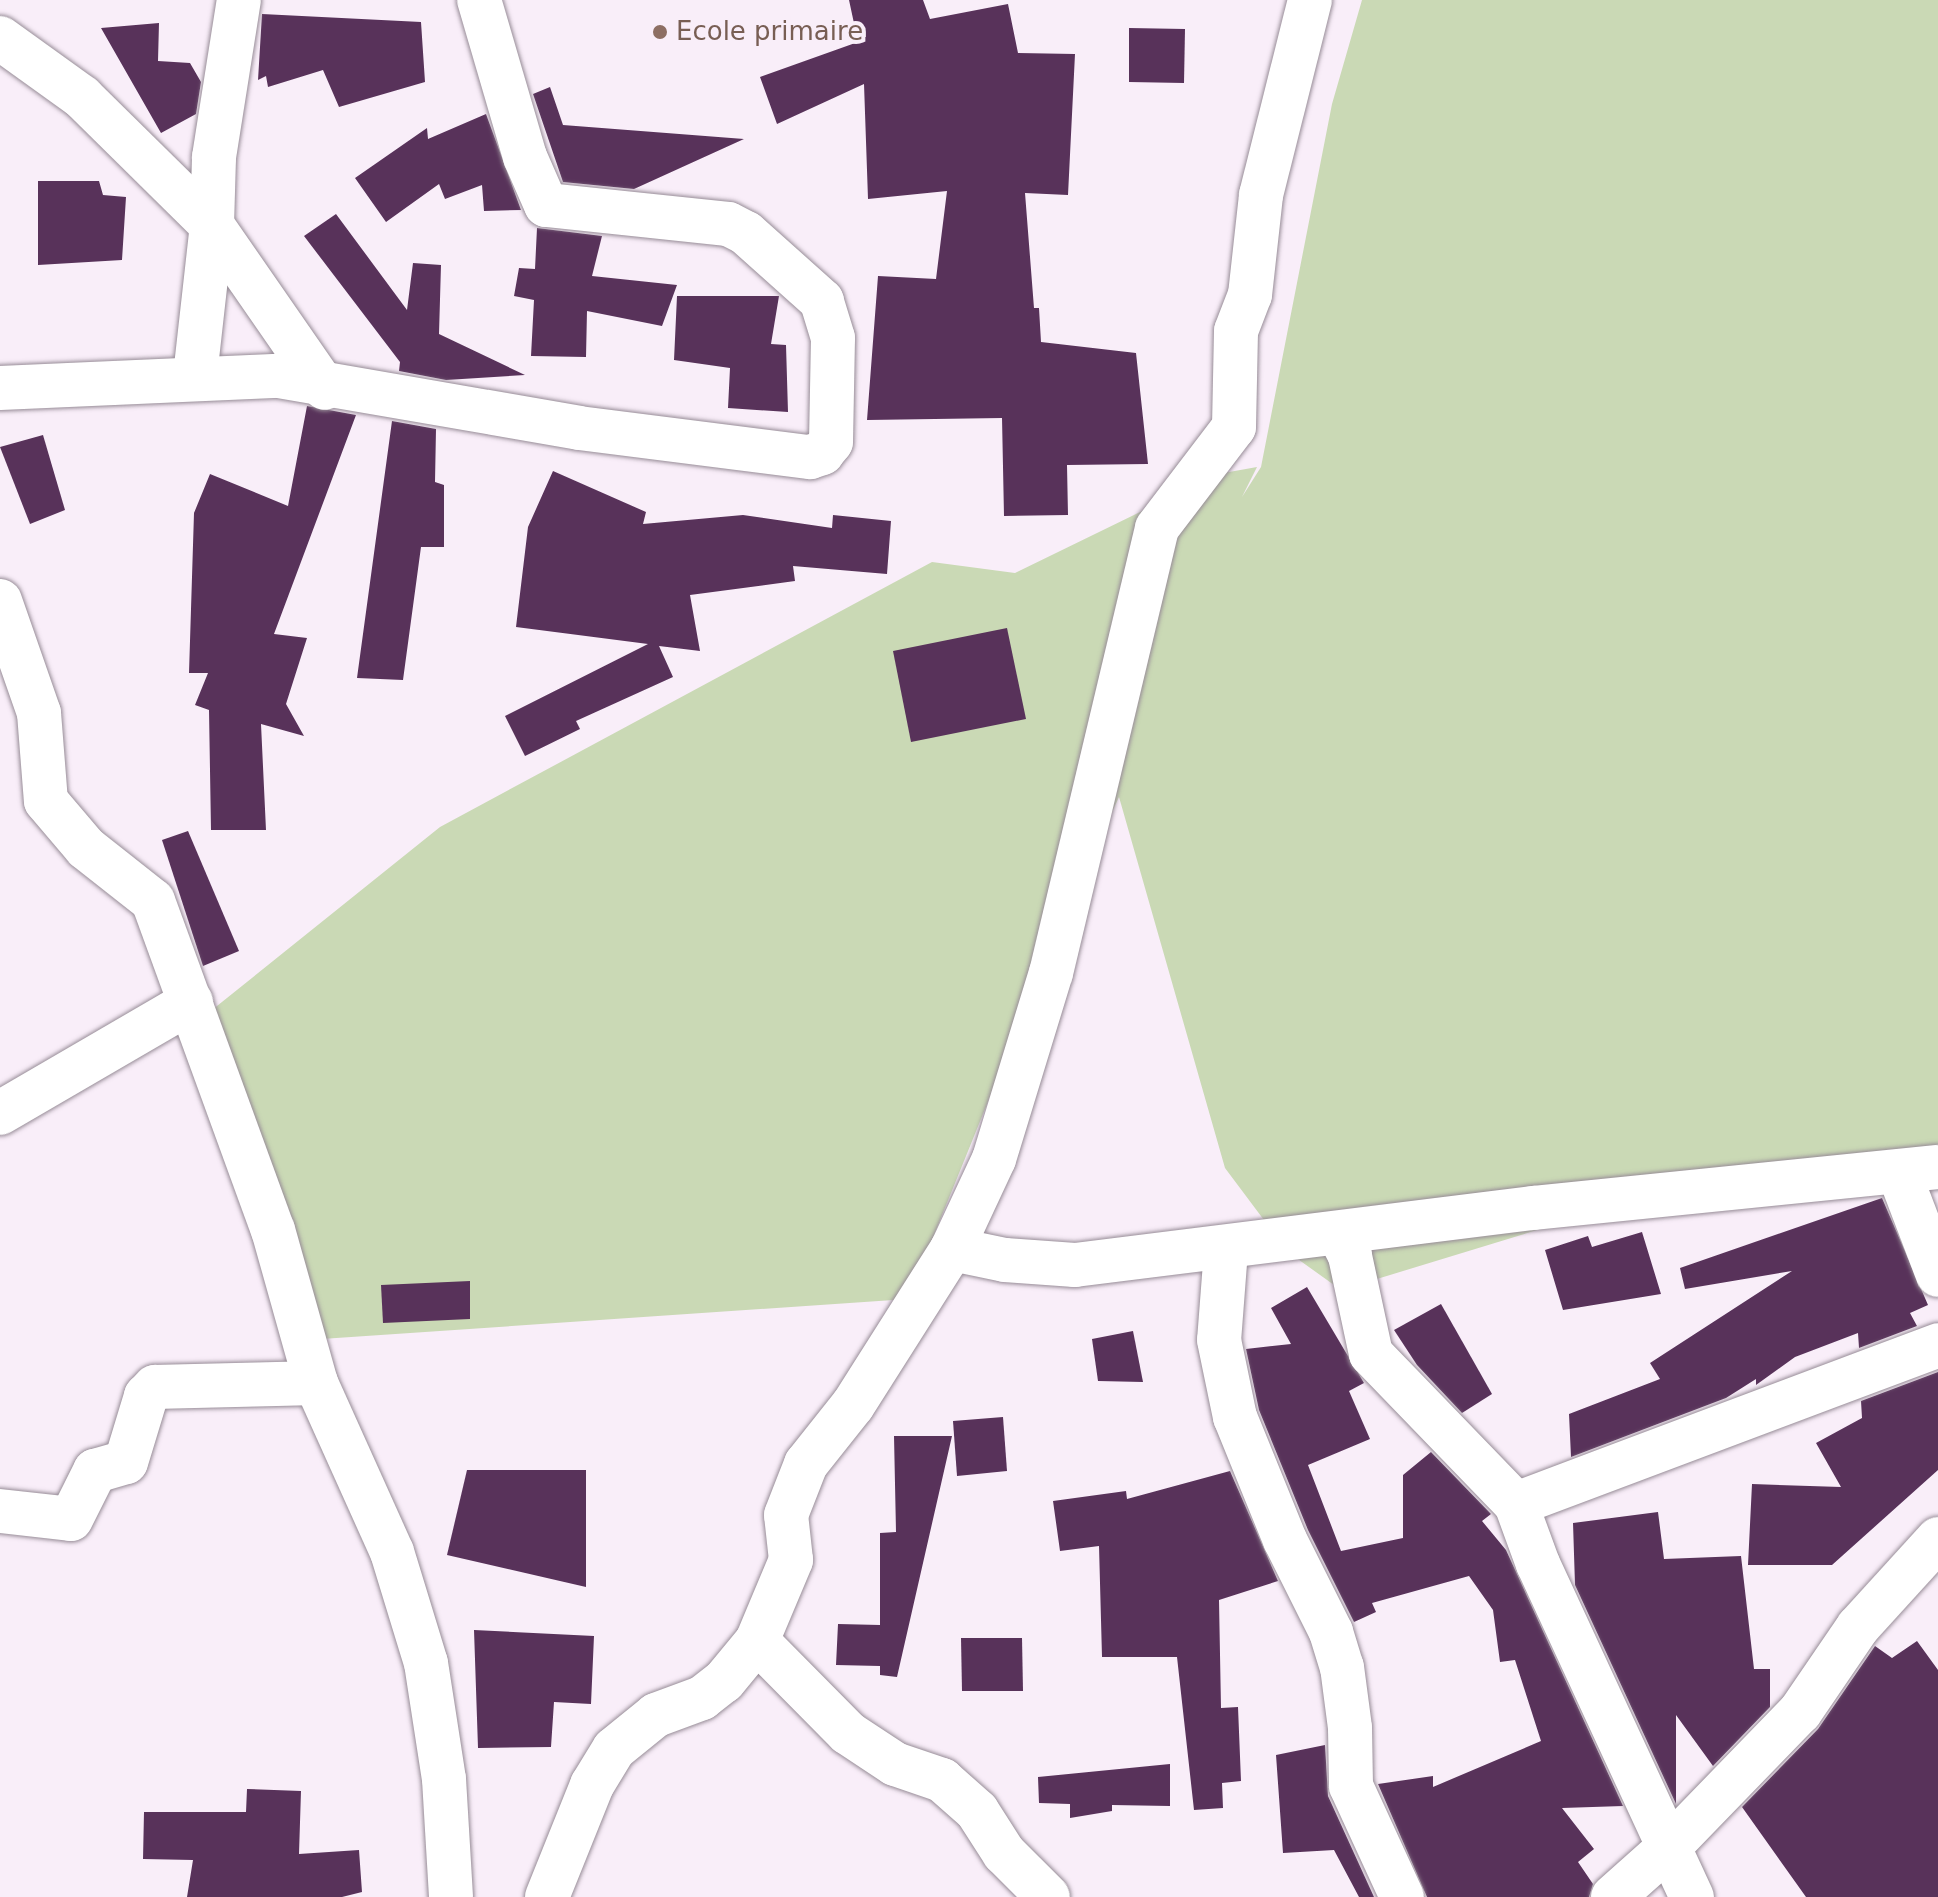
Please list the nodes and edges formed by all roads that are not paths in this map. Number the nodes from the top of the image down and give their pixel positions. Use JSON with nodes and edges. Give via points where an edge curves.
{"nodes":[{"id":1,"x":239,"y":0,"type":"edge"},
{"id":2,"x":479,"y":0,"type":"edge"},
{"id":3,"x":1310,"y":0,"type":"edge"},
{"id":4,"x":0,"y":38,"type":"edge"},
{"id":5,"x":212,"y":225,"type":"junction"},
{"id":6,"x":195,"y":376,"type":"junction"},
{"id":7,"x":0,"y":388,"type":"edge"},
{"id":8,"x":325,"y":388,"type":"junction"},
{"id":9,"x":0,"y":601,"type":"edge"},
{"id":10,"x":191,"y":1002,"type":"junction"},
{"id":11,"x":3,"y":1102,"type":"edge"},
{"id":12,"x":1918,"y":1170,"type":"edge"},
{"id":13,"x":1340,"y":1236,"type":"junction"},
{"id":14,"x":952,"y":1249,"type":"junction"},
{"id":15,"x":1226,"y":1250,"type":"junction"},
{"id":16,"x":1938,"y":1275,"type":"edge"},
{"id":17,"x":1938,"y":1345,"type":"edge"},
{"id":18,"x":316,"y":1383,"type":"junction"},
{"id":19,"x":1516,"y":1504,"type":"junction"},
{"id":20,"x":0,"y":1511,"type":"edge"},
{"id":21,"x":1938,"y":1539,"type":"edge"},
{"id":22,"x":757,"y":1641,"type":"junction"},
{"id":23,"x":1668,"y":1848,"type":"junction"},
{"id":24,"x":451,"y":1897,"type":"edge"},
{"id":25,"x":547,"y":1897,"type":"edge"},
{"id":26,"x":1048,"y":1897,"type":"edge"},
{"id":27,"x":1402,"y":1897,"type":"edge"},
{"id":28,"x":1613,"y":1897,"type":"edge"},
{"id":29,"x":1692,"y":1897,"type":"edge"}],
"edges":[{"from":1,"to":5,"type":"street","via":[[214,157]]},
{"from":2,"to":8,"type":"street","via":[[525,157],[546,205],[728,224],[758,242],[822,301],[833,338],[831,442],[810,457]]},
{"from":3,"to":14,"type":"street","via":[[1261,195],[1250,295],[1236,331],[1234,427],[1157,528],[1030,1048],[994,1159]]},
{"from":4,"to":5,"type":"street","via":[[82,97]]},
{"from":5,"to":6,"type":"street"},
{"from":5,"to":8,"type":"street"},
{"from":6,"to":7,"type":"street"},
{"from":6,"to":8,"type":"street","via":[[279,376]]},
{"from":9,"to":10,"type":"street","via":[[39,713],[46,801],[86,848],[153,901]]},
{"from":10,"to":11,"type":"street"},
{"from":10,"to":18,"type":"street","via":[[273,1230]]},
{"from":12,"to":13,"type":"street","via":[[1534,1208]]},
{"from":12,"to":16,"type":"street"},
{"from":13,"to":15,"type":"street"},
{"from":13,"to":19,"type":"street","via":[[1350,1256],[1371,1354]]},
{"from":14,"to":15,"type":"street","via":[[1005,1260],[1075,1265]]},
{"from":14,"to":22,"type":"street","via":[[853,1405],[806,1464],[786,1515],[791,1560]]},
{"from":15,"to":27,"type":"street","via":[[1219,1340],[1235,1417],[1285,1540],[1331,1632],[1342,1667],[1351,1786]]},
{"from":17,"to":19,"type":"street"},
{"from":18,"to":20,"type":"street","via":[[155,1387],[146,1396],[126,1462],[95,1471],[71,1519]]},
{"from":18,"to":24,"type":"street","via":[[392,1552],[426,1663],[444,1779]]},
{"from":19,"to":23,"type":"street"},
{"from":21,"to":23,"type":"street","via":[[1858,1627],[1800,1712]]},
{"from":22,"to":25,"type":"street","via":[[724,1681],[702,1698],[656,1715],[614,1749],[592,1785]]},
{"from":22,"to":26,"type":"street","via":[[848,1733],[895,1764],[942,1780],[977,1811],[1004,1853]]},
{"from":23,"to":28,"type":"street"},
{"from":23,"to":29,"type":"street"}]}
